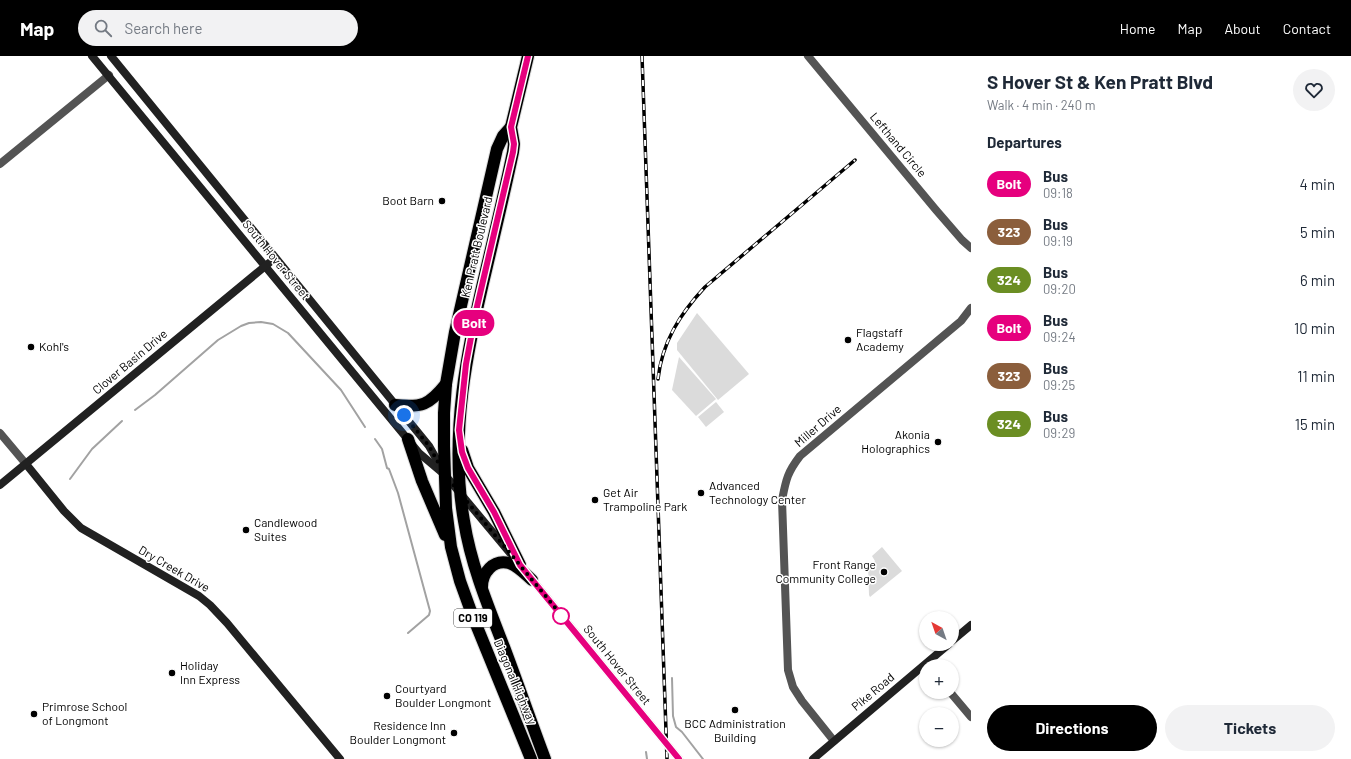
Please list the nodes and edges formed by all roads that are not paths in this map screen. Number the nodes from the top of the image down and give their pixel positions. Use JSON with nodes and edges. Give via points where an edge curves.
{"nodes":[{"id":1,"x":92,"y":56,"type":"edge"},
{"id":2,"x":111,"y":56,"type":"edge"},
{"id":3,"x":528,"y":56,"type":"edge"},
{"id":4,"x":808,"y":56,"type":"edge"},
{"id":5,"x":119,"y":66,"type":"junction"},
{"id":6,"x":109,"y":75,"type":"junction"},
{"id":7,"x":511,"y":127,"type":"junction"},
{"id":8,"x":0,"y":164,"type":"edge"},
{"id":9,"x":971,"y":248,"type":"edge"},
{"id":10,"x":275,"y":258,"type":"junction"},
{"id":11,"x":265,"y":266,"type":"junction"},
{"id":12,"x":971,"y":308,"type":"edge"},
{"id":13,"x":446,"y":384,"type":"junction"},
{"id":14,"x":395,"y":405,"type":"junction"},
{"id":15,"x":459,"y":430,"type":"junction"},
{"id":16,"x":0,"y":433,"type":"edge"},
{"id":17,"x":408,"y":439,"type":"junction"},
{"id":18,"x":26,"y":464,"type":"junction"},
{"id":19,"x":445,"y":475,"type":"junction"},
{"id":20,"x":0,"y":485,"type":"edge"},
{"id":21,"x":460,"y":493,"type":"junction"},
{"id":22,"x":451,"y":548,"type":"junction"},
{"id":23,"x":520,"y":565,"type":"junction"},
{"id":24,"x":532,"y":580,"type":"junction"},
{"id":25,"x":482,"y":590,"type":"junction"},
{"id":26,"x":971,"y":625,"type":"edge"},
{"id":27,"x":959,"y":635,"type":"edge"},
{"id":28,"x":942,"y":651,"type":"edge"},
{"id":29,"x":933,"y":659,"type":"edge"},
{"id":30,"x":919,"y":672,"type":"edge"},
{"id":31,"x":956,"y":699,"type":"edge"},
{"id":32,"x":971,"y":717,"type":"edge"},
{"id":33,"x":834,"y":741,"type":"junction"},
{"id":34,"x":340,"y":759,"type":"edge"},
{"id":35,"x":531,"y":759,"type":"edge"},
{"id":36,"x":545,"y":759,"type":"edge"},
{"id":37,"x":679,"y":759,"type":"edge"},
{"id":38,"x":813,"y":759,"type":"edge"}],
"edges":[{"from":1,"to":6,"type":"main road","name":"South Hover Street"},
{"from":2,"to":5,"type":"main road","name":"South Hover Street"},
{"from":3,"to":7,"type":"highway","name":"Ken Pratt Boulevard","number":"CO 119"},
{"from":4,"to":9,"type":"street","name":"Lefthand Circle","via":[[936,210]]},
{"from":5,"to":6,"type":"main road"},
{"from":5,"to":10,"type":"main road","name":"South Hover Street"},
{"from":6,"to":8,"type":"street"},
{"from":6,"to":11,"type":"main road","name":"South Hover Street"},
{"from":7,"to":13,"type":"highway","name":"Ken Pratt Boulevard","number":"CO 119","via":[[497,149],[455,332]]},
{"from":7,"to":15,"type":"highway","name":"Ken Pratt Boulevard","number":"CO 119","via":[[513,152],[470,341]]},
{"from":10,"to":11,"type":"main road","name":"Clover Basin Drive"},
{"from":10,"to":14,"type":"main road","name":"South Hover Street"},
{"from":11,"to":17,"type":"main road","name":"South Hover Street"},
{"from":11,"to":18,"type":"main road","name":"Clover Basin Drive"},
{"from":12,"to":33,"type":"street","name":"Miller Drive","via":[[955,326],[800,456],[785,481],[782,500],[788,670],[793,687],[802,701]]},
{"from":13,"to":14,"type":"highway","via":[[431,400],[421,405]]},
{"from":13,"to":19,"type":"highway","name":"Ken Pratt Boulevard","number":"CO 119"},
{"from":14,"to":19,"type":"main road","name":"South Hover Street","via":[[429,446]]},
{"from":15,"to":21,"type":"highway","name":"Ken Pratt Boulevard","number":"CO 119"},
{"from":15,"to":23,"type":"highway","via":[[462,452],[468,468],[494,512]]},
{"from":16,"to":18,"type":"street","name":"Dry Creek Drive"},
{"from":17,"to":19,"type":"main road","name":"South Hover Street","via":[[419,453]]},
{"from":17,"to":22,"type":"highway"},
{"from":18,"to":20,"type":"main road","name":"Clover Basin Drive"},
{"from":18,"to":34,"type":"main road","name":"Dry Creek Drive","via":[[81,528],[199,596],[210,605]]},
{"from":19,"to":21,"type":"main road","name":"South Hover Street"},
{"from":19,"to":22,"type":"highway","name":"Diagonal Highway","number":"CO 119"},
{"from":21,"to":23,"type":"main road","name":"South Hover Street"},
{"from":21,"to":25,"type":"highway","name":"Diagonal Highway","number":"CO 119","via":[[469,547]]},
{"from":22,"to":35,"type":"highway","name":"Diagonal Highway","number":"CO 119","via":[[473,617]]},
{"from":23,"to":24,"type":"main road","name":"South Hover Street"},
{"from":24,"to":25,"type":"highway","via":[[517,567],[508,563],[498,563],[491,566],[484,575]]},
{"from":24,"to":37,"type":"main road","name":"South Hover Street"},
{"from":25,"to":36,"type":"highway","name":"Diagonal Highway","number":"CO 119"},
{"from":26,"to":27,"type":"main road"},
{"from":28,"to":29,"type":"main road","name":"Pike Road"},
{"from":30,"to":33,"type":"main road","name":"Pike Road"},
{"from":31,"to":32,"type":"street"},
{"from":33,"to":38,"type":"main road","name":"Pike Road"}]}
